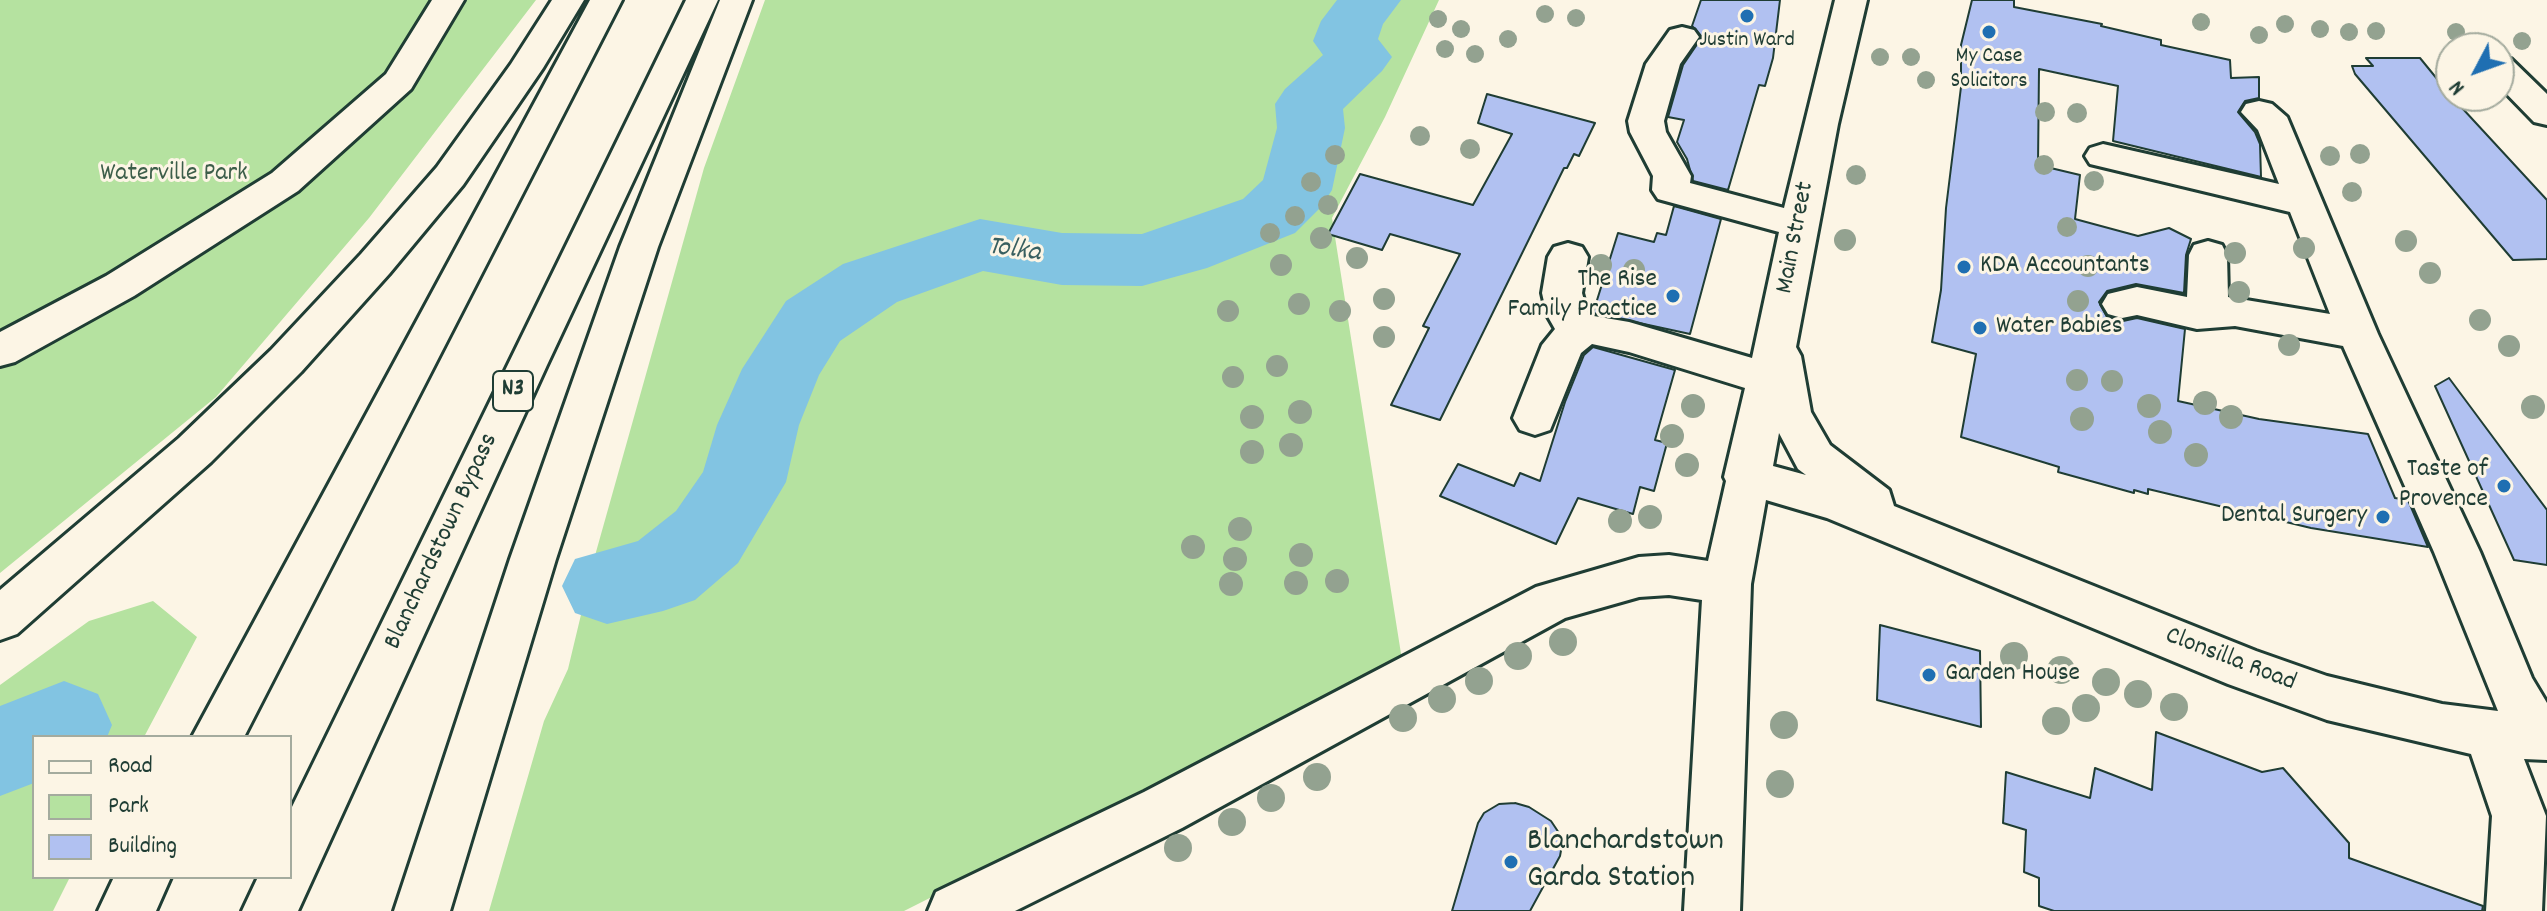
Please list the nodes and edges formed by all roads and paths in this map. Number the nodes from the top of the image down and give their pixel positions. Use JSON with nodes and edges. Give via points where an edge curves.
{"nodes":[{"id":1,"x":448,"y":0,"type":"edge"},
{"id":2,"x":568,"y":0,"type":"edge"},
{"id":3,"x":606,"y":0,"type":"edge"},
{"id":4,"x":702,"y":0,"type":"edge"},
{"id":5,"x":736,"y":0,"type":"edge"},
{"id":6,"x":1851,"y":0,"type":"edge"},
{"id":7,"x":1682,"y":37,"type":"dead end"},
{"id":8,"x":2515,"y":82,"type":"edge"},
{"id":9,"x":2259,"y":112,"type":"dead end"},
{"id":10,"x":2547,"y":114,"type":"edge"},
{"id":11,"x":2103,"y":156,"type":"dead end"},
{"id":12,"x":2313,"y":220,"type":"junction"},
{"id":13,"x":1799,"y":225,"type":"junction"},
{"id":14,"x":2208,"y":255,"type":"dead end"},
{"id":15,"x":1568,"y":257,"type":"dead end"},
{"id":16,"x":2122,"y":304,"type":"dead end"},
{"id":17,"x":2217,"y":312,"type":"junction"},
{"id":18,"x":1578,"y":333,"type":"junction"},
{"id":19,"x":2358,"y":334,"type":"junction"},
{"id":20,"x":0,"y":351,"type":"edge"},
{"id":21,"x":1773,"y":361,"type":"junction"},
{"id":22,"x":1535,"y":418,"type":"dead end"},
{"id":23,"x":1746,"y":477,"type":"junction"},
{"id":24,"x":1925,"y":537,"type":"junction"},
{"id":25,"x":1727,"y":584,"type":"junction"},
{"id":26,"x":0,"y":619,"type":"edge"},
{"id":27,"x":2489,"y":734,"type":"junction"},
{"id":28,"x":219,"y":735,"type":"edge"},
{"id":29,"x":2544,"y":737,"type":"edge"},
{"id":30,"x":292,"y":865,"type":"edge"},
{"id":31,"x":143,"y":879,"type":"edge"},
{"id":32,"x":285,"y":879,"type":"edge"},
{"id":33,"x":126,"y":911,"type":"edge"},
{"id":34,"x":270,"y":911,"type":"edge"},
{"id":35,"x":422,"y":911,"type":"edge"},
{"id":36,"x":956,"y":911,"type":"edge"},
{"id":37,"x":1712,"y":911,"type":"edge"},
{"id":38,"x":2514,"y":911,"type":"edge"}],
"edges":[{"from":1,"to":20,"type":"main road","via":[[399,81],[285,182],[120,286]]},
{"from":2,"to":26,"type":"main road","via":[[450,176],[336,307],[195,450]]},
{"from":3,"to":28,"type":"main road"},
{"from":4,"to":30,"type":"main road","name":"Blanchardstown Bypass","number":"N3"},
{"from":5,"to":35,"type":"main road","via":[[639,247]]},
{"from":6,"to":13,"type":"main road","name":"Main Street"},
{"from":7,"to":13,"type":"main road","via":[[1663,64],[1646,121],[1672,176],[1671,190]]},
{"from":8,"to":10,"type":"main road"},
{"from":9,"to":12,"type":"main road","via":[[2274,125]]},
{"from":11,"to":12,"type":"main road"},
{"from":12,"to":19,"type":"main road"},
{"from":13,"to":21,"type":"main road","name":"Main Street"},
{"from":14,"to":17,"type":"main road","via":[[2207,299]]},
{"from":15,"to":18,"type":"main road","via":[[1562,293]]},
{"from":16,"to":17,"type":"main road","via":[[2137,301],[2197,314]]},
{"from":17,"to":19,"type":"main road"},
{"from":18,"to":21,"type":"main road","via":[[1591,329]]},
{"from":18,"to":22,"type":"main road","via":[[1563,345]]},
{"from":19,"to":29,"type":"main road","via":[[2457,552],[2512,690]]},
{"from":21,"to":23,"type":"main road","name":"Main Street"},
{"from":21,"to":24,"type":"main road","name":"Clonsilla Road","via":[[1790,412],[1814,457],[1857,493]]},
{"from":23,"to":24,"type":"main road","name":"Clonsilla Road","via":[[1837,502]]},
{"from":23,"to":25,"type":"main road","name":"Main Street"},
{"from":24,"to":27,"type":"main road","name":"Clonsilla Road","via":[[2327,698]]},
{"from":25,"to":36,"type":"main road","via":[[1669,575],[1639,577],[1553,601],[1163,810]]},
{"from":25,"to":37,"type":"main road","name":"Main Street"},
{"from":27,"to":29,"type":"main road","name":"Clonsilla Road"},
{"from":27,"to":38,"type":"main road","via":[[2519,816]]},
{"from":31,"to":33,"type":"main road"},
{"from":32,"to":34,"type":"main road"}]}
